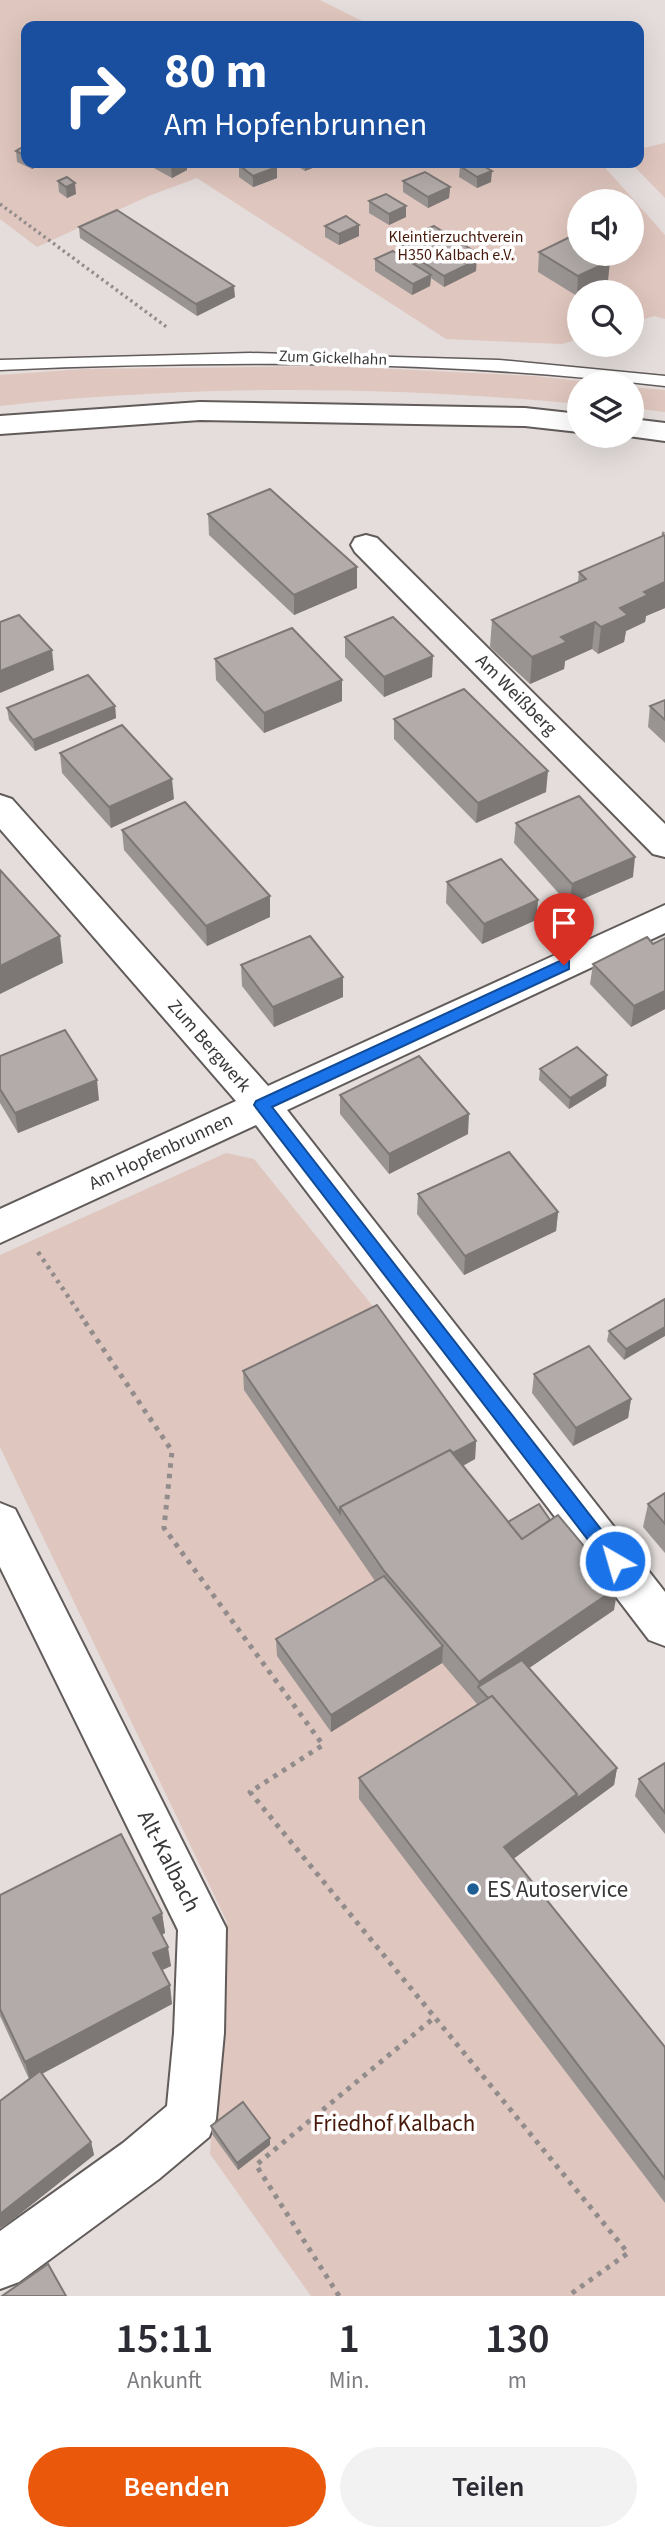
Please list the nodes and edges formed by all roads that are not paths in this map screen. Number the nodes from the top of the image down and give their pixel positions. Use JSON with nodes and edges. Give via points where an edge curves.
{"nodes":[{"id":1,"x":0,"y":365,"type":"edge"},
{"id":2,"x":665,"y":381,"type":"edge"},
{"id":3,"x":567,"y":422,"type":"edge"},
{"id":4,"x":0,"y":425,"type":"edge"},
{"id":5,"x":644,"y":429,"type":"edge"},
{"id":6,"x":665,"y":432,"type":"edge"},
{"id":7,"x":366,"y":545,"type":"dead end"},
{"id":8,"x":0,"y":807,"type":"edge"},
{"id":9,"x":665,"y":845,"type":"edge"},
{"id":10,"x":665,"y":918,"type":"edge"},
{"id":11,"x":262,"y":1105,"type":"junction"},
{"id":12,"x":13,"y":1221,"type":"edge"},
{"id":13,"x":0,"y":1522,"type":"edge"},
{"id":14,"x":665,"y":1626,"type":"edge"},
{"id":15,"x":0,"y":2263,"type":"edge"}],
"edges":[{"from":1,"to":2,"type":"lane","name":"Zum Gickelhahn","via":[[282,356],[573,368]]},
{"from":3,"to":4,"type":"street","via":[[200,411]]},
{"from":5,"to":6,"type":"street"},
{"from":7,"to":9,"type":"street","name":"Am Weißberg"},
{"from":8,"to":11,"type":"street","name":"Zum Bergwerk"},
{"from":10,"to":11,"type":"street","name":"Am Hopfenbrunnen"},
{"from":11,"to":12,"type":"street","name":"Am Hopfenbrunnen"},
{"from":11,"to":14,"type":"street","name":"Zum Bergwerk"},
{"from":13,"to":15,"type":"street","name":"Alt-Kalbach","via":[[202,1928],[191,2119]]}]}
